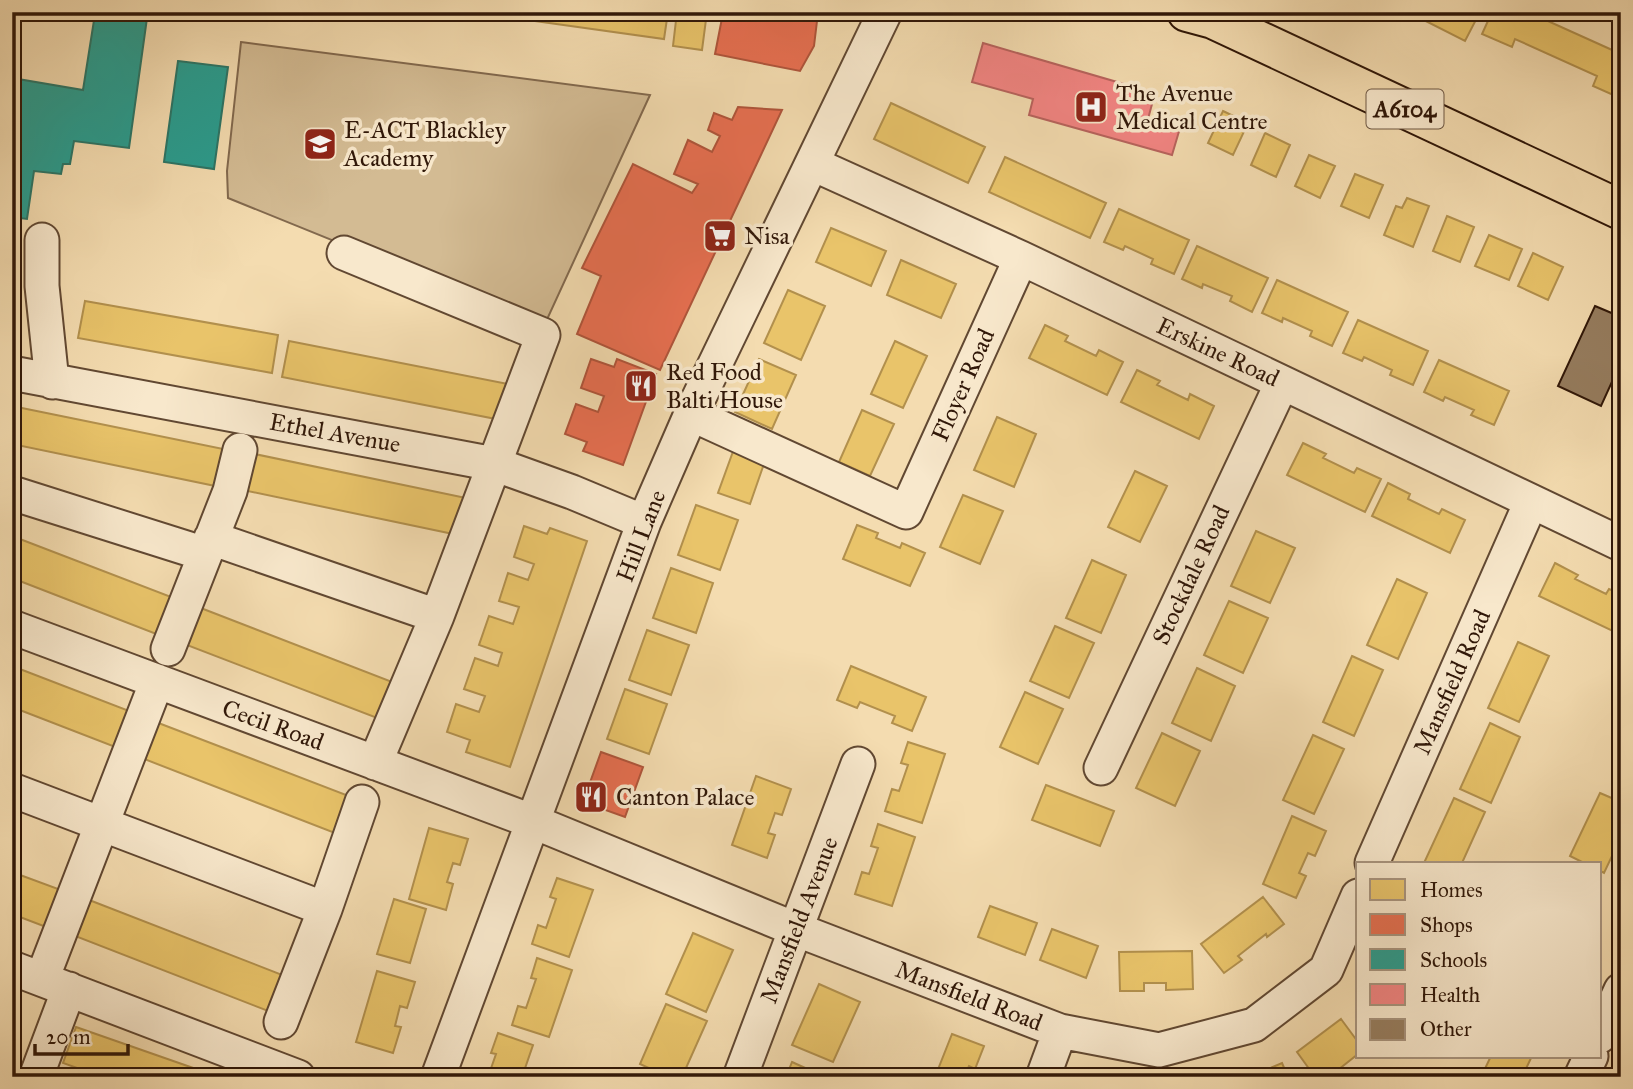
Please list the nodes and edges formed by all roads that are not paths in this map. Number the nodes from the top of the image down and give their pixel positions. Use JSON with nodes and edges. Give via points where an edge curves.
{"nodes":[{"id":1,"x":885,"y":12,"type":"edge"},
{"id":2,"x":1187,"y":12,"type":"edge"},
{"id":3,"x":813,"y":164,"type":"junction"},
{"id":4,"x":1621,"y":210,"type":"edge"},
{"id":5,"x":42,"y":240,"type":"dead end"},
{"id":6,"x":344,"y":253,"type":"dead end"},
{"id":7,"x":1021,"y":258,"type":"junction"},
{"id":8,"x":17,"y":374,"type":"dead end"},
{"id":9,"x":52,"y":382,"type":"junction"},
{"id":10,"x":1282,"y":383,"type":"junction"},
{"id":11,"x":691,"y":414,"type":"junction"},
{"id":12,"x":240,"y":450,"type":"dead end"},
{"id":13,"x":494,"y":464,"type":"junction"},
{"id":14,"x":12,"y":493,"type":"edge"},
{"id":15,"x":1531,"y":502,"type":"junction"},
{"id":16,"x":644,"y":522,"type":"junction"},
{"id":17,"x":1621,"y":544,"type":"edge"},
{"id":18,"x":208,"y":546,"type":"junction"},
{"id":19,"x":437,"y":616,"type":"junction"},
{"id":20,"x":12,"y":627,"type":"edge"},
{"id":21,"x":168,"y":649,"type":"dead end"},
{"id":22,"x":157,"y":681,"type":"junction"},
{"id":23,"x":375,"y":763,"type":"junction"},
{"id":24,"x":858,"y":764,"type":"dead end"},
{"id":25,"x":1101,"y":768,"type":"dead end"},
{"id":26,"x":12,"y":790,"type":"edge"},
{"id":27,"x":362,"y":802,"type":"dead end"},
{"id":28,"x":534,"y":822,"type":"junction"},
{"id":29,"x":101,"y":824,"type":"junction"},
{"id":30,"x":1373,"y":862,"type":"edge"},
{"id":31,"x":1356,"y":901,"type":"edge"},
{"id":32,"x":326,"y":909,"type":"junction"},
{"id":33,"x":795,"y":929,"type":"junction"},
{"id":34,"x":41,"y":979,"type":"edge"},
{"id":35,"x":1621,"y":990,"type":"edge"},
{"id":36,"x":281,"y":1022,"type":"dead end"},
{"id":37,"x":1060,"y":1031,"type":"junction"},
{"id":38,"x":1602,"y":1032,"type":"edge"},
{"id":39,"x":1590,"y":1058,"type":"edge"},
{"id":40,"x":36,"y":1077,"type":"edge"},
{"id":41,"x":298,"y":1077,"type":"edge"},
{"id":42,"x":438,"y":1077,"type":"edge"},
{"id":43,"x":740,"y":1077,"type":"edge"},
{"id":44,"x":1043,"y":1077,"type":"edge"},
{"id":45,"x":1581,"y":1077,"type":"edge"}],
"edges":[{"from":1,"to":3,"type":"street","name":"Hill Lane"},
{"from":2,"to":4,"type":"main road","number":"A6104","via":[[1213,19]]},
{"from":3,"to":7,"type":"street","name":"Erskine Road"},
{"from":3,"to":11,"type":"street","name":"Hill Lane"},
{"from":5,"to":9,"type":"street","via":[[41,286]]},
{"from":6,"to":13,"type":"street","via":[[543,335]]},
{"from":7,"to":10,"type":"street","name":"Erskine Road"},
{"from":7,"to":11,"type":"street","name":"Floyer Road","via":[[906,512]]},
{"from":8,"to":9,"type":"street","name":"Ethel Avenue"},
{"from":9,"to":13,"type":"street","name":"Ethel Avenue"},
{"from":10,"to":15,"type":"street","name":"Erskine Road"},
{"from":10,"to":25,"type":"street","name":"Stockdale Road"},
{"from":11,"to":16,"type":"street","name":"Hill Lane"},
{"from":12,"to":18,"type":"street"},
{"from":13,"to":16,"type":"street","name":"Ethel Avenue"},
{"from":13,"to":19,"type":"street"},
{"from":14,"to":18,"type":"street"},
{"from":15,"to":17,"type":"street","name":"Erskine Road"},
{"from":15,"to":30,"type":"street","name":"Mansfield Road"},
{"from":16,"to":28,"type":"street","name":"Hill Lane"},
{"from":18,"to":19,"type":"street"},
{"from":18,"to":21,"type":"street"},
{"from":19,"to":23,"type":"street"},
{"from":20,"to":22,"type":"street","name":"Cecil Road"},
{"from":22,"to":23,"type":"street","name":"Cecil Road"},
{"from":22,"to":29,"type":"street"},
{"from":23,"to":28,"type":"street","name":"Cecil Road"},
{"from":24,"to":33,"type":"street","name":"Mansfield Avenue"},
{"from":26,"to":29,"type":"street"},
{"from":27,"to":32,"type":"street"},
{"from":28,"to":33,"type":"street","name":"Mansfield Road"},
{"from":28,"to":42,"type":"street","name":"Hill Lane"},
{"from":29,"to":32,"type":"street"},
{"from":29,"to":34,"type":"street"},
{"from":31,"to":37,"type":"street","name":"Mansfield Road","via":[[1326,970],[1254,1025],[1159,1050]]},
{"from":32,"to":36,"type":"street"},
{"from":33,"to":37,"type":"street","name":"Mansfield Road"},
{"from":33,"to":43,"type":"street","name":"Mansfield Avenue"},
{"from":34,"to":40,"type":"street"},
{"from":34,"to":41,"type":"street"},
{"from":35,"to":38,"type":"street"},
{"from":37,"to":44,"type":"street"},
{"from":39,"to":45,"type":"street"}]}
